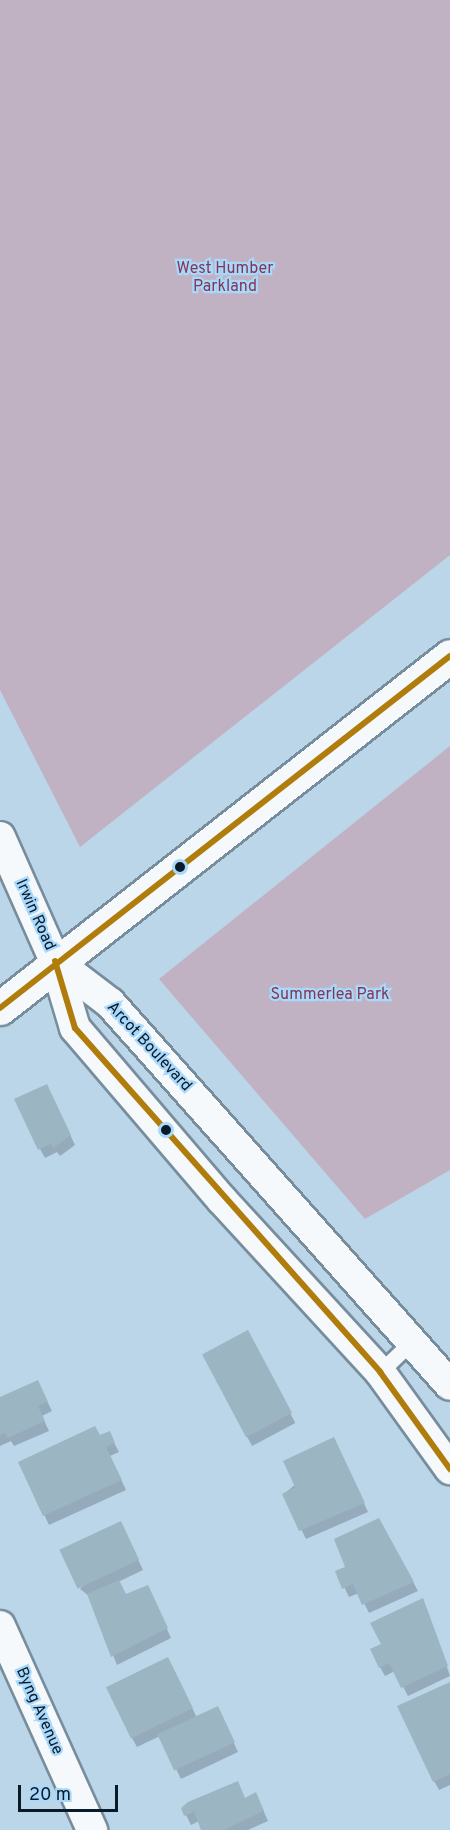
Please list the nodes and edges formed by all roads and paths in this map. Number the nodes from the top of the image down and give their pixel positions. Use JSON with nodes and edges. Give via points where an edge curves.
{"nodes":[{"id":1,"x":450,"y":656,"type":"edge"},
{"id":2,"x":0,"y":837,"type":"edge"},
{"id":3,"x":55,"y":961,"type":"junction"},
{"id":4,"x":0,"y":1008,"type":"edge"},
{"id":5,"x":413,"y":1340,"type":"junction"},
{"id":6,"x":380,"y":1372,"type":"junction"},
{"id":7,"x":450,"y":1386,"type":"edge"},
{"id":8,"x":450,"y":1469,"type":"edge"},
{"id":9,"x":0,"y":1626,"type":"edge"},
{"id":10,"x":92,"y":1830,"type":"edge"}],
"edges":[{"from":1,"to":3,"type":"main road"},
{"from":2,"to":3,"type":"street","name":"Irwin Road"},
{"from":3,"to":4,"type":"main road"},
{"from":3,"to":5,"type":"street","name":"Arcot Boulevard","via":[[111,1003]]},
{"from":3,"to":6,"type":"street","via":[[75,1028],[222,1200]]},
{"from":5,"to":6,"type":"lane"},
{"from":5,"to":7,"type":"street","name":"Arcot Boulevard"},
{"from":6,"to":8,"type":"street"},
{"from":9,"to":10,"type":"street","name":"Byng Avenue"}]}
